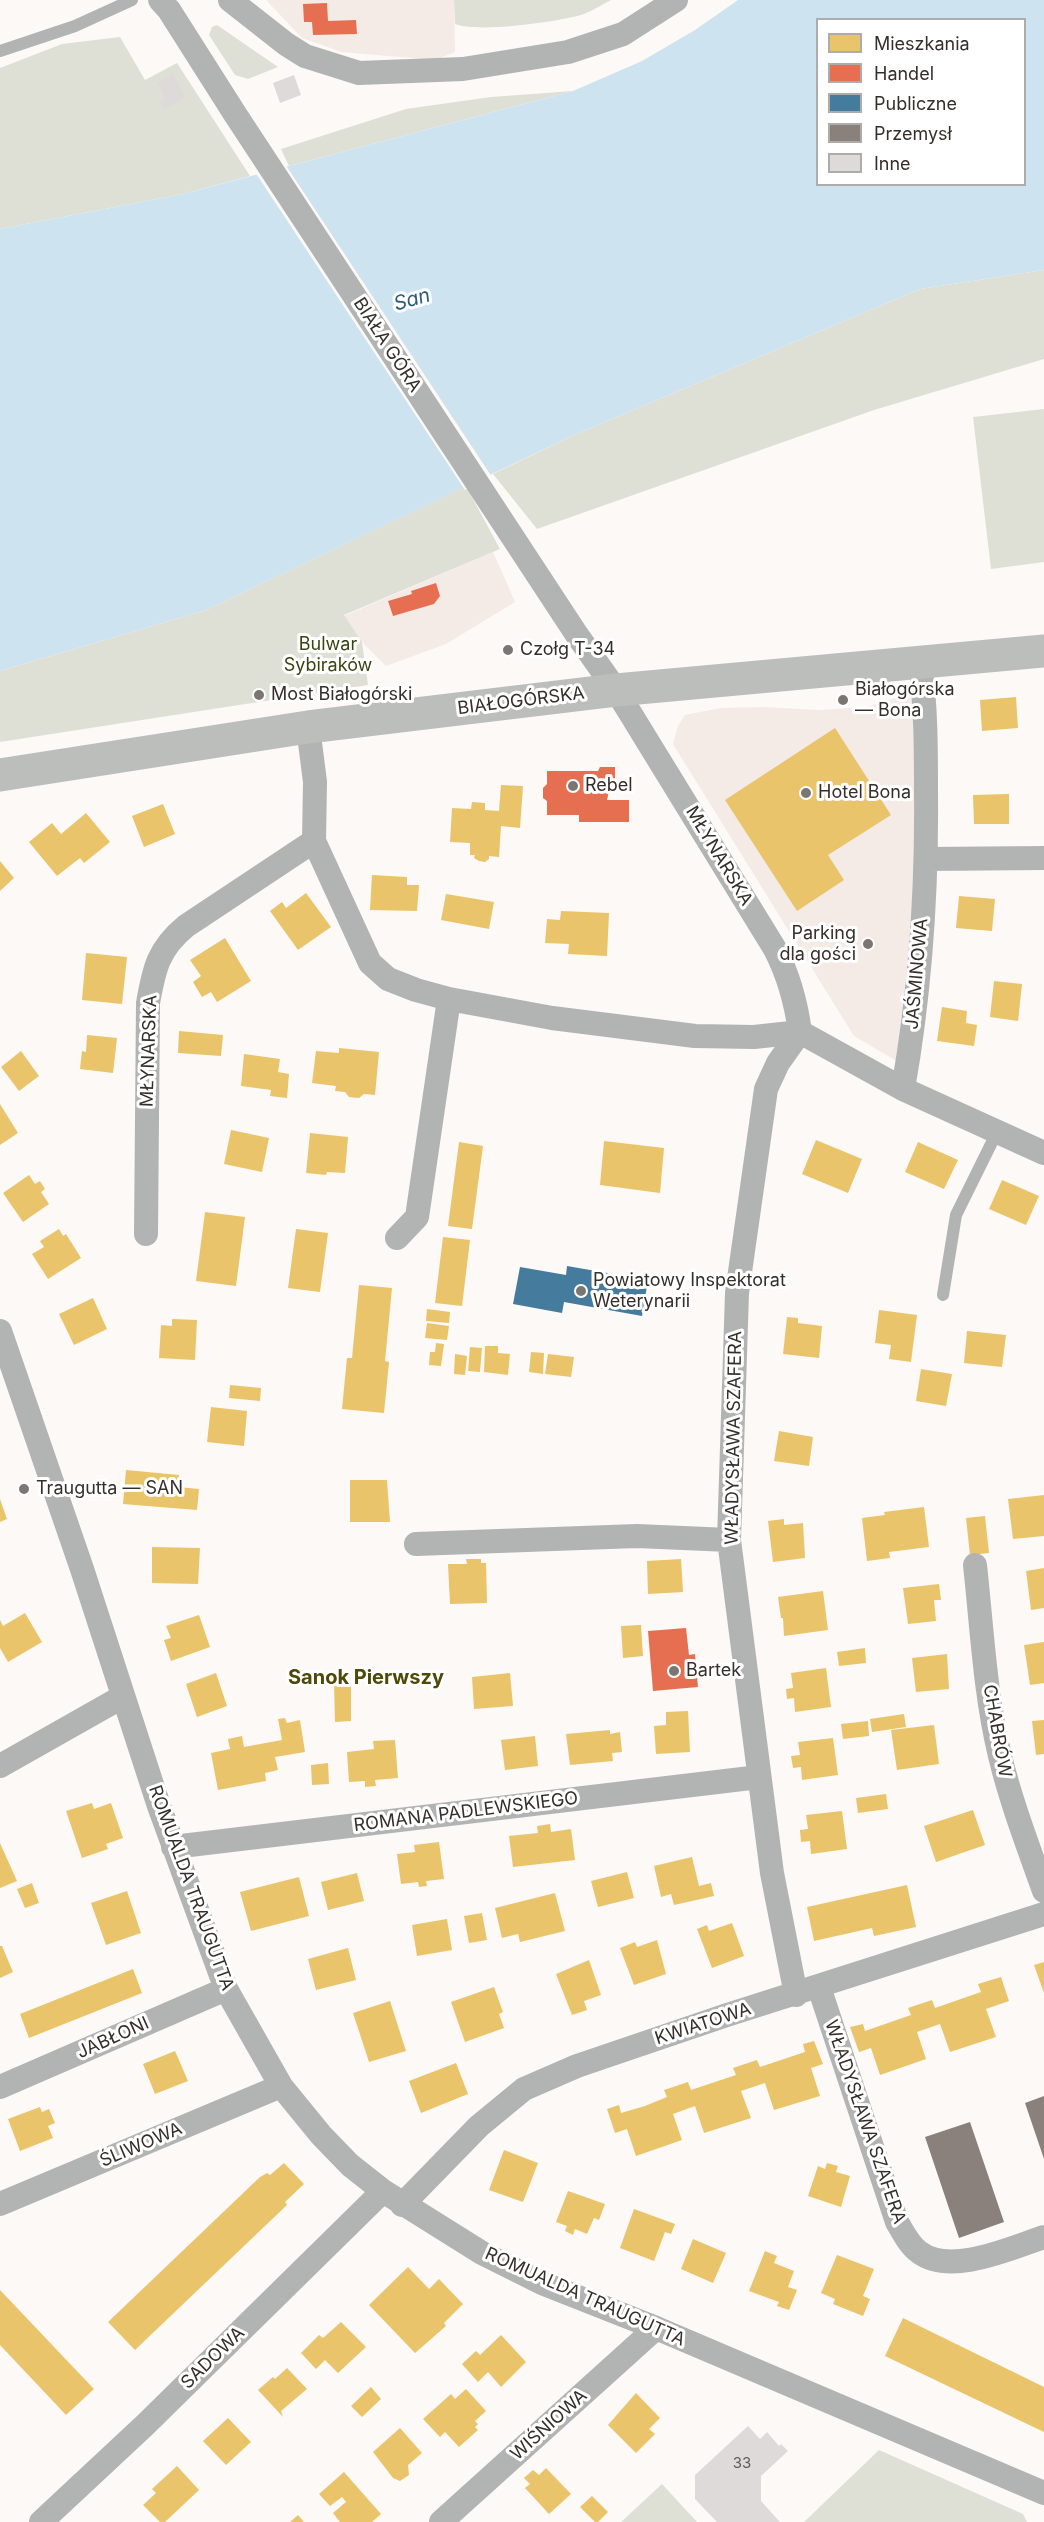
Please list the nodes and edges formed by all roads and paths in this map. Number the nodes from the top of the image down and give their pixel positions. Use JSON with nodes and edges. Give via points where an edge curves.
{"nodes":[{"id":1,"x":132,"y":0,"type":"edge"},
{"id":2,"x":230,"y":0,"type":"edge"},
{"id":3,"x":676,"y":0,"type":"edge"},
{"id":4,"x":171,"y":3,"type":"edge"},
{"id":5,"x":0,"y":51,"type":"edge"},
{"id":6,"x":1044,"y":651,"type":"edge"},
{"id":7,"x":920,"y":662,"type":"junction"},
{"id":8,"x":616,"y":690,"type":"junction"},
{"id":9,"x":308,"y":728,"type":"junction"},
{"id":10,"x":0,"y":775,"type":"edge"},
{"id":11,"x":314,"y":841,"type":"junction"},
{"id":12,"x":1044,"y":858,"type":"edge"},
{"id":13,"x":927,"y":859,"type":"junction"},
{"id":14,"x":449,"y":999,"type":"junction"},
{"id":15,"x":800,"y":1032,"type":"junction"},
{"id":16,"x":903,"y":1089,"type":"junction"},
{"id":17,"x":997,"y":1132,"type":"junction"},
{"id":18,"x":1044,"y":1153,"type":"edge"},
{"id":19,"x":146,"y":1234,"type":"dead end"},
{"id":20,"x":397,"y":1238,"type":"dead end"},
{"id":21,"x":943,"y":1295,"type":"dead end"},
{"id":22,"x":0,"y":1331,"type":"edge"},
{"id":23,"x":729,"y":1540,"type":"junction"},
{"id":24,"x":416,"y":1544,"type":"dead end"},
{"id":25,"x":975,"y":1565,"type":"dead end"},
{"id":26,"x":122,"y":1697,"type":"junction"},
{"id":27,"x":0,"y":1766,"type":"edge"},
{"id":28,"x":759,"y":1777,"type":"junction"},
{"id":29,"x":173,"y":1847,"type":"junction"},
{"id":30,"x":1044,"y":1891,"type":"edge"},
{"id":31,"x":1044,"y":1914,"type":"edge"},
{"id":32,"x":819,"y":1987,"type":"junction"},
{"id":33,"x":226,"y":1989,"type":"junction"},
{"id":34,"x":796,"y":1995,"type":"junction"},
{"id":35,"x":281,"y":2086,"type":"junction"},
{"id":36,"x":0,"y":2087,"type":"edge"},
{"id":37,"x":393,"y":2198,"type":"junction"},
{"id":38,"x":0,"y":2204,"type":"edge"},
{"id":39,"x":1044,"y":2237,"type":"edge"},
{"id":40,"x":656,"y":2328,"type":"junction"},
{"id":41,"x":1044,"y":2493,"type":"edge"},
{"id":42,"x":40,"y":2522,"type":"edge"},
{"id":43,"x":441,"y":2522,"type":"edge"}],
"edges":[{"from":1,"to":5,"type":"lane","via":[[75,26]]},
{"from":2,"to":3,"type":"street","via":[[305,56],[359,73],[463,69],[568,52],[623,34]]},
{"from":4,"to":8,"type":"street","name":"BIAŁA GÓRA","via":[[235,114]]},
{"from":6,"to":7,"type":"street","name":"BIAŁOGÓRSKA"},
{"from":7,"to":8,"type":"street","name":"BIAŁOGÓRSKA"},
{"from":7,"to":13,"type":"street","name":"JAŚMINOWA","via":[[925,695]]},
{"from":8,"to":9,"type":"street","name":"BIAŁOGÓRSKA"},
{"from":8,"to":15,"type":"street","name":"MŁYNARSKA","via":[[776,948],[795,995]]},
{"from":9,"to":10,"type":"street","name":"BIAŁOGÓRSKA"},
{"from":9,"to":11,"type":"street","via":[[315,782]]},
{"from":11,"to":14,"type":"street","via":[[369,963],[388,979]]},
{"from":11,"to":19,"type":"street","name":"MŁYNARSKA","via":[[169,940],[154,967],[148,1003]]},
{"from":12,"to":13,"type":"street"},
{"from":13,"to":16,"type":"street","name":"JAŚMINOWA","via":[[911,1046]]},
{"from":14,"to":15,"type":"street","via":[[552,1018],[695,1036]]},
{"from":14,"to":20,"type":"street","via":[[417,1217]]},
{"from":15,"to":16,"type":"street"},
{"from":15,"to":23,"type":"street","name":"WŁADYSŁAWA SZAFERA","via":[[778,1063],[766,1089],[737,1293]]},
{"from":16,"to":17,"type":"street"},
{"from":17,"to":18,"type":"street"},
{"from":17,"to":21,"type":"lane","via":[[956,1215]]},
{"from":22,"to":26,"type":"street","name":"ROMUALDA TRAUGUTTA"},
{"from":23,"to":24,"type":"street","via":[[637,1536]]},
{"from":23,"to":28,"type":"street","name":"WŁADYSŁAWA SZAFERA"},
{"from":25,"to":30,"type":"street","name":"CHABRÓW","via":[[999,1755]]},
{"from":26,"to":27,"type":"street"},
{"from":26,"to":29,"type":"street","name":"ROMUALDA TRAUGUTTA"},
{"from":28,"to":29,"type":"street","name":"ROMANA PADLEWSKIEGO"},
{"from":28,"to":34,"type":"street","name":"WŁADYSŁAWA SZAFERA","via":[[772,1873]]},
{"from":29,"to":33,"type":"street","name":"ROMUALDA TRAUGUTTA"},
{"from":31,"to":32,"type":"street","name":"KWIATOWA"},
{"from":32,"to":34,"type":"street","name":"KWIATOWA"},
{"from":32,"to":39,"type":"street","name":"WŁADYSŁAWA SZAFERA","via":[[897,2222],[908,2240],[920,2253],[955,2263]]},
{"from":33,"to":35,"type":"street","name":"ROMUALDA TRAUGUTTA"},
{"from":33,"to":36,"type":"street","name":"JABŁONI"},
{"from":34,"to":37,"type":"street","name":"KWIATOWA","via":[[577,2066],[524,2089]]},
{"from":35,"to":37,"type":"street","name":"ROMUALDA TRAUGUTTA","via":[[350,2165]]},
{"from":35,"to":38,"type":"street","name":"ŚLIWOWA"},
{"from":37,"to":40,"type":"street","name":"ROMUALDA TRAUGUTTA","via":[[482,2253],[542,2283]]},
{"from":37,"to":42,"type":"street","name":"SADOWA"},
{"from":40,"to":41,"type":"street","name":"ROMUALDA TRAUGUTTA"},
{"from":40,"to":43,"type":"street","name":"WIŚNIOWA"}]}
